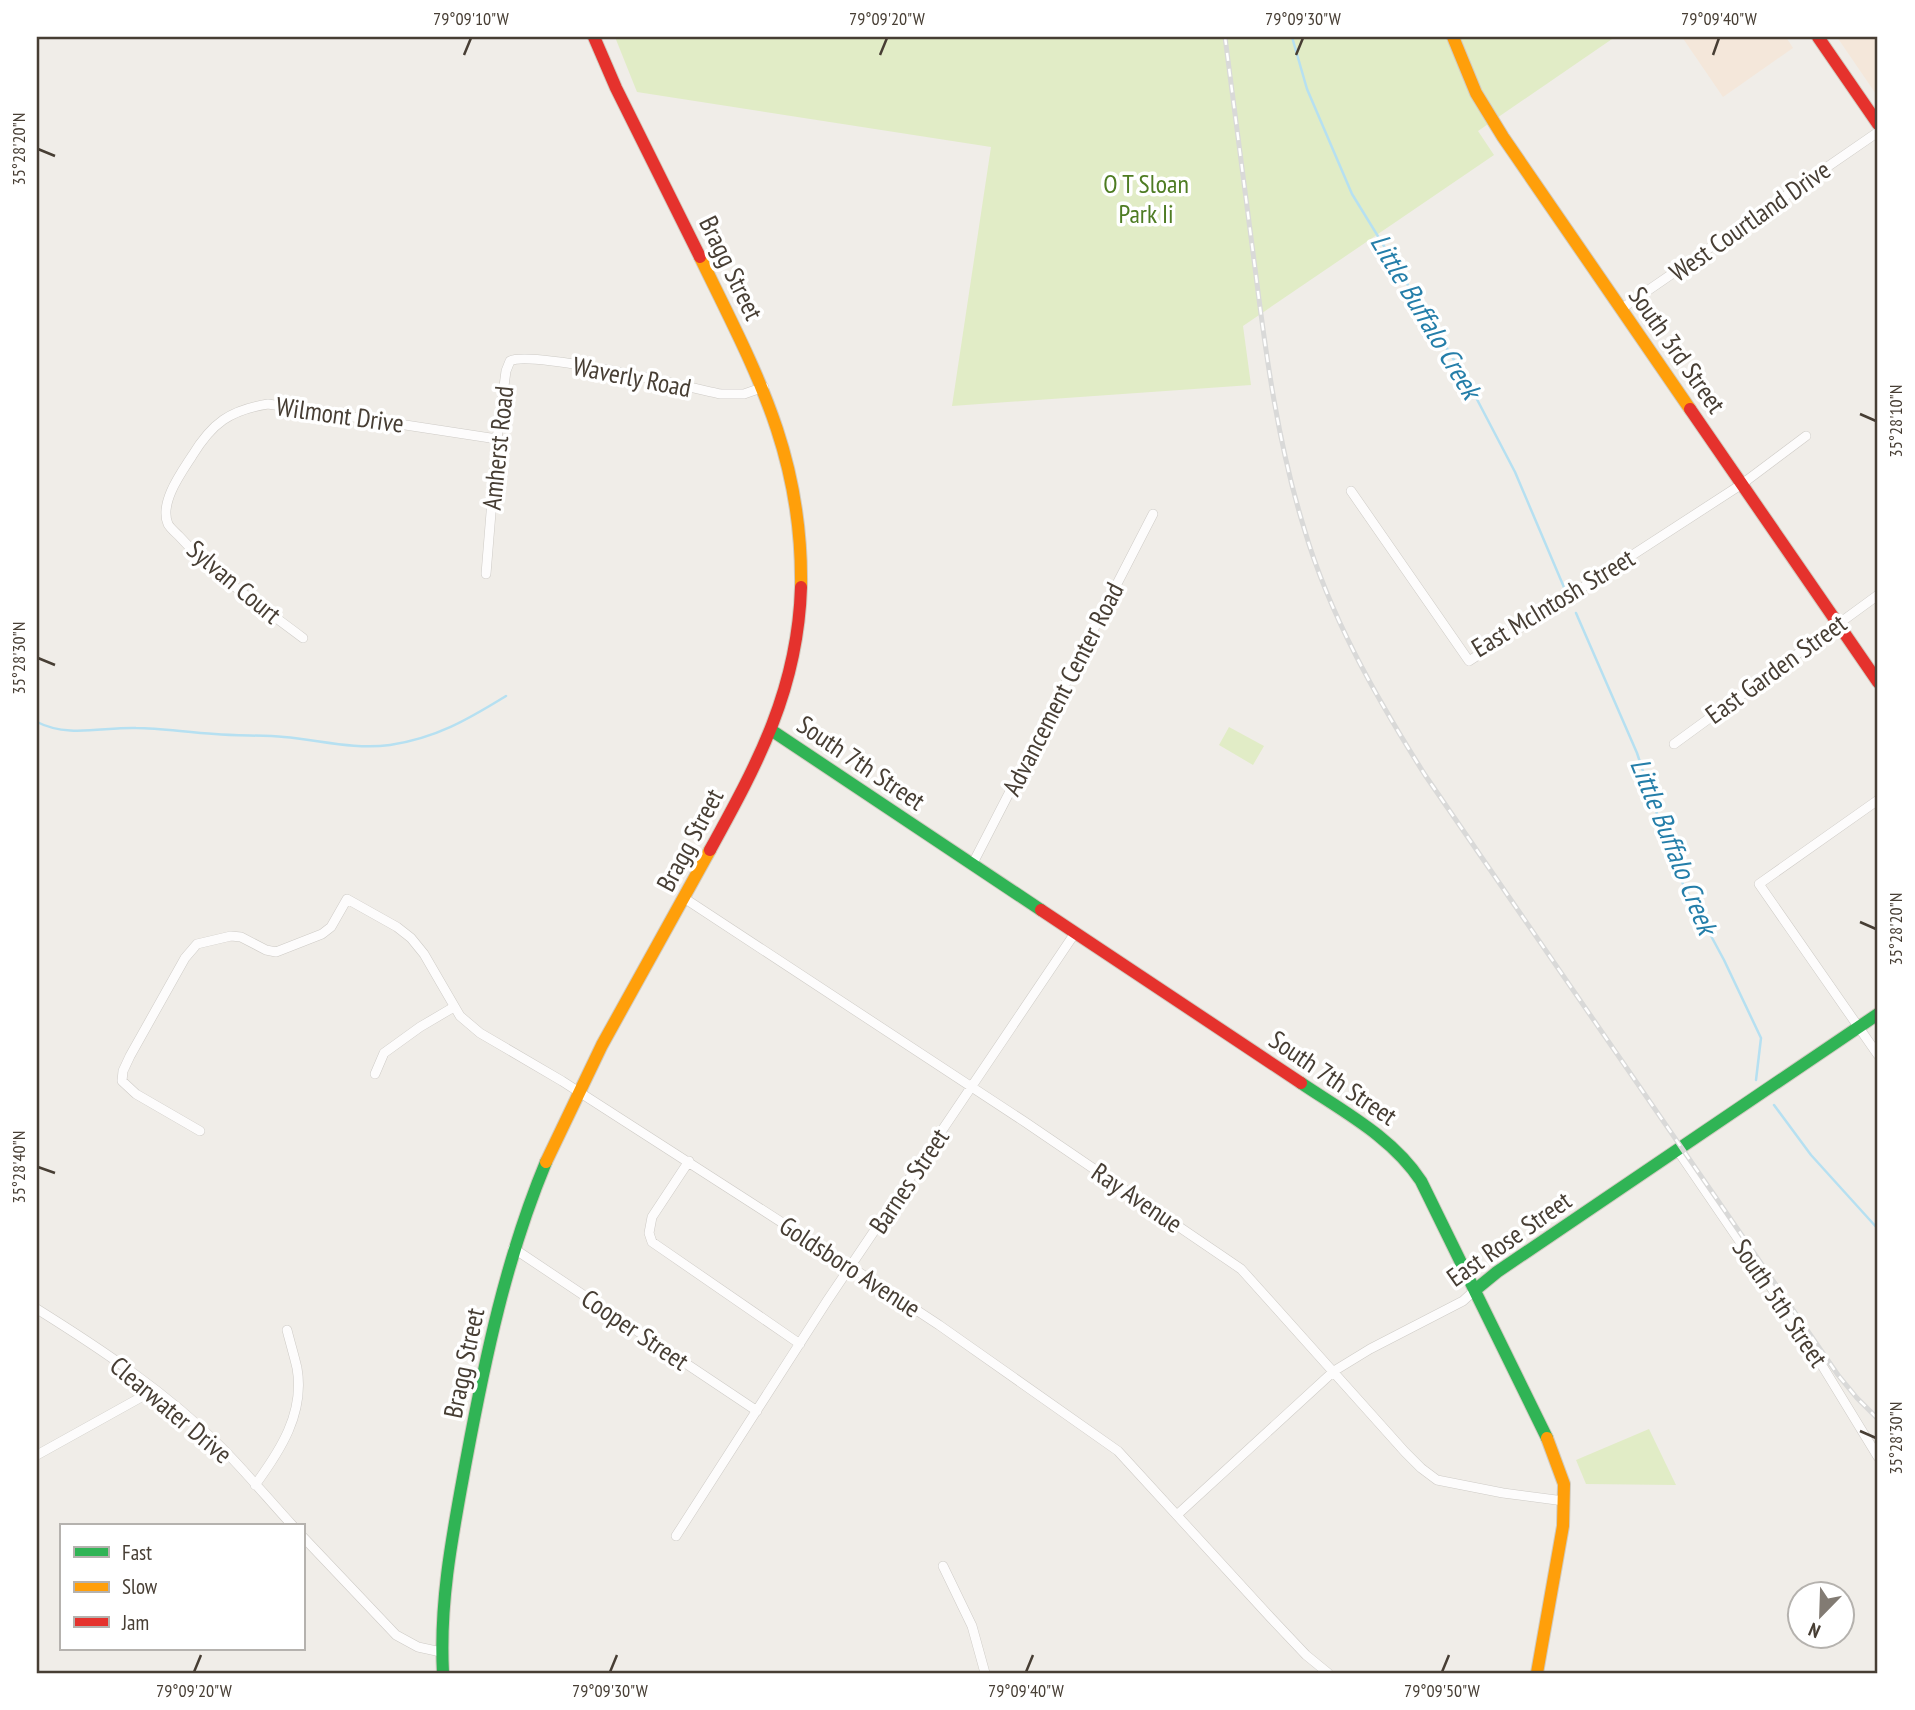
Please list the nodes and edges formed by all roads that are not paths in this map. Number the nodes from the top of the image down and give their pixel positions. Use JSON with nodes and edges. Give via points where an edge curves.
{"nodes":[{"id":1,"x":594,"y":37,"type":"edge"},
{"id":2,"x":1453,"y":37,"type":"edge"},
{"id":3,"x":1818,"y":37,"type":"edge"},
{"id":4,"x":1878,"y":124,"type":"edge"},
{"id":5,"x":1878,"y":132,"type":"edge"},
{"id":6,"x":1621,"y":309,"type":"junction"},
{"id":7,"x":506,"y":371,"type":"joint"},
{"id":8,"x":764,"y":387,"type":"junction"},
{"id":9,"x":1806,"y":436,"type":"dead end"},
{"id":10,"x":497,"y":439,"type":"junction"},
{"id":11,"x":1742,"y":484,"type":"junction"},
{"id":12,"x":1351,"y":491,"type":"dead end"},
{"id":13,"x":1153,"y":514,"type":"dead end"},
{"id":14,"x":168,"y":524,"type":"joint"},
{"id":15,"x":486,"y":574,"type":"dead end"},
{"id":16,"x":1878,"y":594,"type":"edge"},
{"id":17,"x":1838,"y":623,"type":"junction"},
{"id":18,"x":303,"y":638,"type":"dead end"},
{"id":19,"x":1878,"y":682,"type":"edge"},
{"id":20,"x":771,"y":730,"type":"junction"},
{"id":21,"x":1674,"y":744,"type":"dead end"},
{"id":22,"x":1878,"y":800,"type":"edge"},
{"id":23,"x":972,"y":865,"type":"junction"},
{"id":24,"x":684,"y":898,"type":"junction"},
{"id":25,"x":1075,"y":933,"type":"junction"},
{"id":26,"x":454,"y":1007,"type":"junction"},
{"id":27,"x":1878,"y":1014,"type":"edge"},
{"id":28,"x":1859,"y":1027,"type":"junction"},
{"id":29,"x":1878,"y":1055,"type":"edge"},
{"id":30,"x":375,"y":1074,"type":"dead end"},
{"id":31,"x":971,"y":1088,"type":"junction"},
{"id":32,"x":579,"y":1091,"type":"junction"},
{"id":33,"x":200,"y":1131,"type":"dead end"},
{"id":34,"x":1678,"y":1151,"type":"junction"},
{"id":35,"x":689,"y":1161,"type":"junction"},
{"id":36,"x":513,"y":1248,"type":"junction"},
{"id":37,"x":851,"y":1267,"type":"junction"},
{"id":38,"x":1475,"y":1290,"type":"junction"},
{"id":39,"x":37,"y":1309,"type":"edge"},
{"id":40,"x":287,"y":1330,"type":"dead end"},
{"id":41,"x":800,"y":1344,"type":"junction"},
{"id":42,"x":1334,"y":1371,"type":"junction"},
{"id":43,"x":155,"y":1390,"type":"junction"},
{"id":44,"x":757,"y":1411,"type":"junction"},
{"id":45,"x":37,"y":1455,"type":"edge"},
{"id":46,"x":1878,"y":1457,"type":"edge"},
{"id":47,"x":255,"y":1486,"type":"junction"},
{"id":48,"x":1564,"y":1502,"type":"junction"},
{"id":49,"x":1178,"y":1514,"type":"junction"},
{"id":50,"x":291,"y":1524,"type":"edge"},
{"id":51,"x":676,"y":1536,"type":"dead end"},
{"id":52,"x":304,"y":1538,"type":"edge"},
{"id":53,"x":943,"y":1566,"type":"dead end"},
{"id":54,"x":442,"y":1652,"type":"junction"},
{"id":55,"x":443,"y":1673,"type":"edge"},
{"id":56,"x":985,"y":1673,"type":"edge"},
{"id":57,"x":1328,"y":1673,"type":"edge"},
{"id":58,"x":1537,"y":1673,"type":"edge"}],
"edges":[{"from":1,"to":8,"type":"street","name":"Bragg Street"},
{"from":2,"to":6,"type":"street","name":"South 3rd Street","via":[[1488,114]]},
{"from":3,"to":4,"type":"street"},
{"from":5,"to":6,"type":"street","name":"West Courtland Drive"},
{"from":6,"to":11,"type":"street","name":"South 3rd Street"},
{"from":7,"to":8,"type":"street","name":"Waverly Road","via":[[510,361],[523,358],[721,394],[744,394]]},
{"from":7,"to":10,"type":"street","name":"Amherst Road"},
{"from":8,"to":20,"type":"street","name":"Bragg Street","via":[[792,480],[801,566],[794,655]]},
{"from":9,"to":11,"type":"street","name":"East McIntosh Street"},
{"from":10,"to":14,"type":"street","name":"Wilmont Drive","via":[[268,404],[243,408],[222,420],[201,441],[174,484],[167,504]]},
{"from":10,"to":15,"type":"street","name":"Amherst Road"},
{"from":11,"to":12,"type":"street","name":"East McIntosh Street","via":[[1469,661]]},
{"from":11,"to":17,"type":"street","name":"South 3rd Street"},
{"from":13,"to":23,"type":"street","name":"Advancement Center Road"},
{"from":14,"to":18,"type":"street","name":"Sylvan Court","via":[[195,554]]},
{"from":16,"to":17,"type":"street","name":"East Garden Street"},
{"from":17,"to":19,"type":"street","name":"South 3rd Street"},
{"from":17,"to":21,"type":"street","name":"East Garden Street"},
{"from":20,"to":23,"type":"street","name":"South 7th Street"},
{"from":20,"to":24,"type":"street","name":"Bragg Street"},
{"from":22,"to":28,"type":"street","via":[[1759,884]]},
{"from":23,"to":25,"type":"street","name":"South 7th Street"},
{"from":24,"to":31,"type":"street","name":"Ray Avenue"},
{"from":24,"to":32,"type":"street","name":"Bragg Street"},
{"from":25,"to":31,"type":"street","name":"Barnes Street"},
{"from":25,"to":38,"type":"street","name":"South 7th Street","via":[[1396,1149],[1422,1181]]},
{"from":26,"to":30,"type":"street","via":[[384,1054]]},
{"from":26,"to":32,"type":"street","name":"Goldsboro Avenue","via":[[480,1033]]},
{"from":26,"to":33,"type":"street","name":"Goldsboro Avenue","via":[[411,938],[347,899],[322,934],[276,952],[241,937],[197,944],[130,1056],[122,1081]]},
{"from":27,"to":28,"type":"street","name":"East Rose Street"},
{"from":28,"to":29,"type":"street"},
{"from":28,"to":34,"type":"street","name":"East Rose Street"},
{"from":31,"to":37,"type":"street","name":"Barnes Street"},
{"from":31,"to":42,"type":"street","name":"Ray Avenue","via":[[1241,1269]]},
{"from":32,"to":35,"type":"street","name":"Goldsboro Avenue"},
{"from":32,"to":36,"type":"street","name":"Bragg Street","via":[[550,1149]]},
{"from":34,"to":38,"type":"street","name":"East Rose Street"},
{"from":34,"to":46,"type":"street","name":"South 5th Street","via":[[1801,1331]]},
{"from":35,"to":37,"type":"street","name":"Goldsboro Avenue"},
{"from":35,"to":41,"type":"street","via":[[652,1217],[652,1242]]},
{"from":36,"to":44,"type":"street","name":"Cooper Street"},
{"from":36,"to":54,"type":"street","name":"Bragg Street","via":[[448,1556]]},
{"from":37,"to":41,"type":"street","name":"Barnes Street"},
{"from":37,"to":49,"type":"street","name":"Goldsboro Avenue","via":[[1091,1430],[1118,1451]]},
{"from":38,"to":42,"type":"street","name":"East Rose Street","via":[[1463,1301]]},
{"from":38,"to":48,"type":"street","name":"South 7th Street","via":[[1554,1452],[1564,1484]]},
{"from":39,"to":43,"type":"street","name":"Clearwater Drive"},
{"from":40,"to":47,"type":"street","via":[[298,1395],[278,1454]]},
{"from":41,"to":44,"type":"street","name":"Barnes Street"},
{"from":42,"to":48,"type":"street","name":"Ray Avenue","via":[[1429,1476]]},
{"from":42,"to":49,"type":"street","name":"East Rose Street"},
{"from":43,"to":45,"type":"street"},
{"from":43,"to":47,"type":"street","name":"Clearwater Drive","via":[[191,1419]]},
{"from":44,"to":51,"type":"street","name":"Barnes Street"},
{"from":47,"to":50,"type":"street","name":"Clearwater Drive"},
{"from":48,"to":58,"type":"street","name":"South 7th Street"},
{"from":49,"to":57,"type":"street","name":"Goldsboro Avenue","via":[[1271,1618]]},
{"from":52,"to":54,"type":"street","via":[[396,1635],[418,1647]]},
{"from":53,"to":56,"type":"street","via":[[972,1626]]},
{"from":54,"to":55,"type":"street","name":"Bragg Street"}]}
